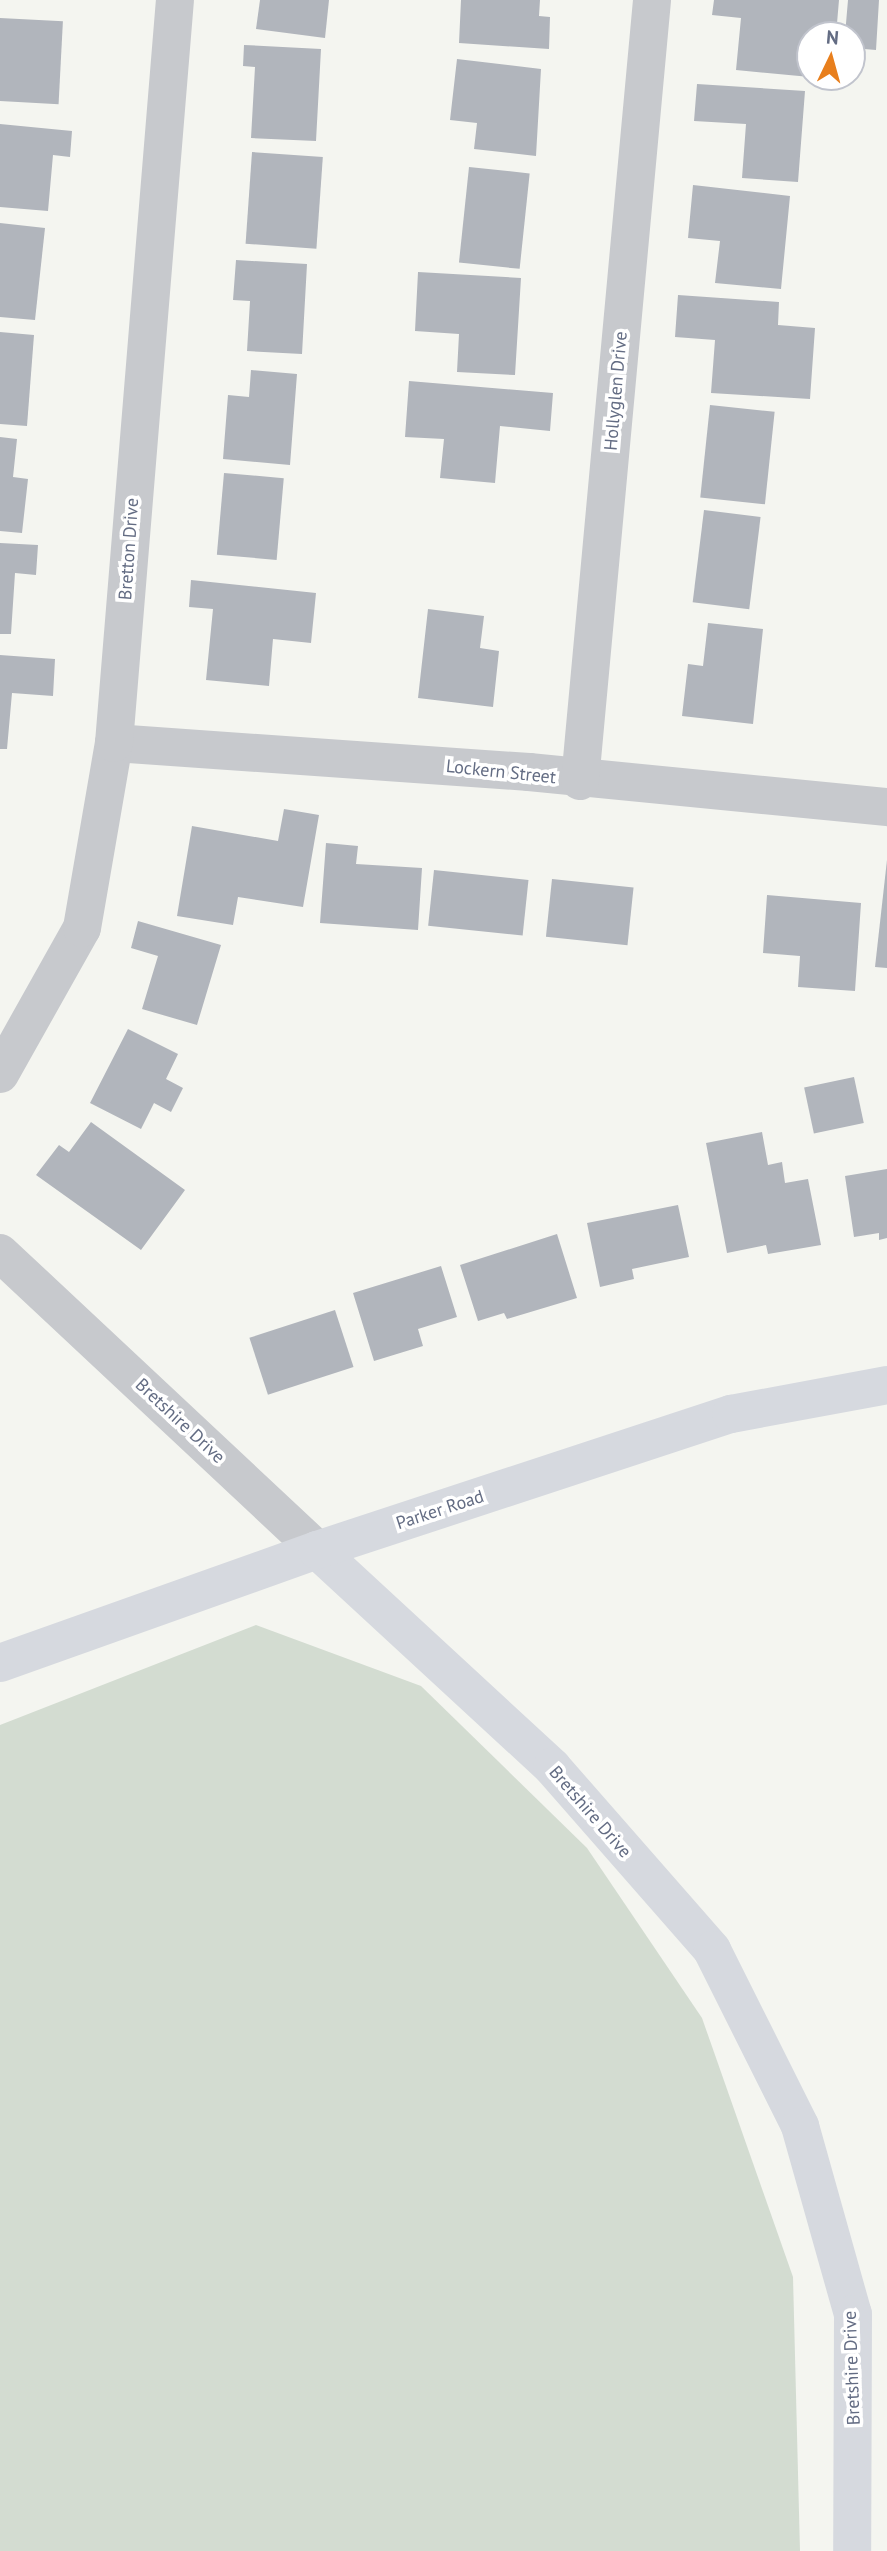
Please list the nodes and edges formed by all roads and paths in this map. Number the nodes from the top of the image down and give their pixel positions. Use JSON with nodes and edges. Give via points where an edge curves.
{"nodes":[{"id":1,"x":175,"y":0,"type":"edge"},
{"id":2,"x":652,"y":0,"type":"edge"},
{"id":3,"x":114,"y":743,"type":"junction"},
{"id":4,"x":580,"y":781,"type":"junction"},
{"id":5,"x":887,"y":807,"type":"edge"},
{"id":6,"x":0,"y":1074,"type":"edge"},
{"id":7,"x":0,"y":1253,"type":"edge"},
{"id":8,"x":887,"y":1385,"type":"edge"},
{"id":9,"x":317,"y":1550,"type":"junction"},
{"id":10,"x":0,"y":1662,"type":"edge"},
{"id":11,"x":852,"y":2551,"type":"edge"}],
"edges":[{"from":1,"to":3,"type":"street","name":"Bretton Drive"},
{"from":2,"to":4,"type":"street","name":"Hollyglen Drive"},
{"from":3,"to":4,"type":"street","name":"Lockern Street","via":[[529,772]]},
{"from":3,"to":6,"type":"street","name":"Bretton Drive","via":[[82,928]]},
{"from":4,"to":5,"type":"street","name":"Lockern Street"},
{"from":7,"to":9,"type":"street","name":"Bretshire Drive"},
{"from":8,"to":9,"type":"street","name":"Parker Road","via":[[731,1414]]},
{"from":9,"to":10,"type":"street","name":"Parker Road"},
{"from":9,"to":11,"type":"street","name":"Bretshire Drive","via":[[552,1767],[712,1950],[800,2126],[853,2314]]}]}
